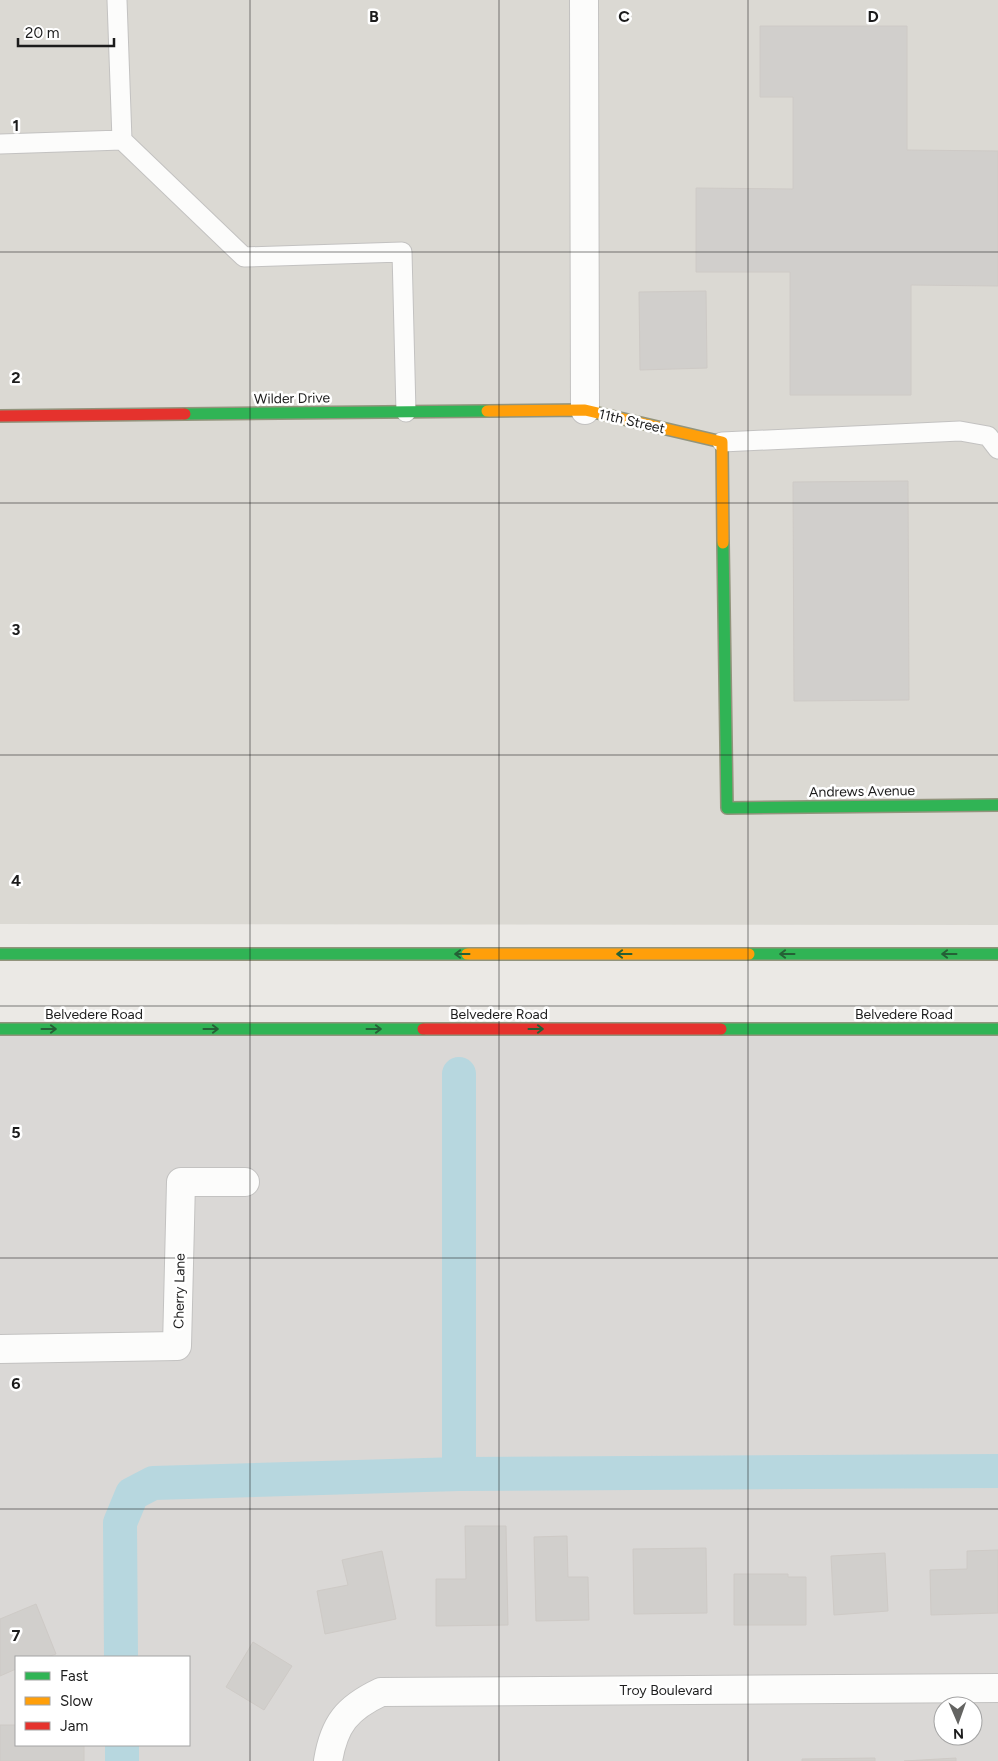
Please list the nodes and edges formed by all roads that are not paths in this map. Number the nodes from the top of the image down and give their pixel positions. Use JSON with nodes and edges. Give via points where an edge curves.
{"nodes":[{"id":1,"x":117,"y":0,"type":"edge"},
{"id":2,"x":584,"y":0,"type":"edge"},
{"id":3,"x":122,"y":140,"type":"junction"},
{"id":4,"x":0,"y":144,"type":"edge"},
{"id":5,"x":585,"y":410,"type":"junction"},
{"id":6,"x":406,"y":412,"type":"junction"},
{"id":7,"x":0,"y":416,"type":"edge"},
{"id":8,"x":722,"y":442,"type":"junction"},
{"id":9,"x":998,"y":449,"type":"edge"},
{"id":10,"x":998,"y":804,"type":"edge"},
{"id":11,"x":0,"y":954,"type":"edge"},
{"id":12,"x":998,"y":954,"type":"edge"},
{"id":13,"x":0,"y":1029,"type":"edge"},
{"id":14,"x":998,"y":1029,"type":"edge"},
{"id":15,"x":245,"y":1182,"type":"dead end"},
{"id":16,"x":0,"y":1349,"type":"edge"},
{"id":17,"x":998,"y":1688,"type":"edge"},
{"id":18,"x":328,"y":1761,"type":"edge"}],
"edges":[{"from":1,"to":3,"type":"lane"},
{"from":2,"to":5,"type":"street","name":"11th Street"},
{"from":3,"to":4,"type":"lane"},
{"from":3,"to":6,"type":"lane","via":[[244,257],[402,252]]},
{"from":5,"to":6,"type":"main road","name":"Wilder Drive"},
{"from":5,"to":8,"type":"main road","name":"11th Street"},
{"from":6,"to":7,"type":"main road","name":"Wilder Drive"},
{"from":8,"to":9,"type":"lane","via":[[960,430],[988,436]]},
{"from":8,"to":10,"type":"main road","name":"Andrews Avenue","via":[[727,808]]},
{"from":12,"to":11,"type":"main road","one_way":true},
{"from":13,"to":14,"type":"main road","name":"Belvedere Road","one_way":true},
{"from":15,"to":16,"type":"street","name":"Cherry Lane","via":[[182,1182],[177,1346]]},
{"from":17,"to":18,"type":"street","name":"Troy Boulevard","via":[[381,1692],[360,1702],[343,1718],[332,1739]]}]}
